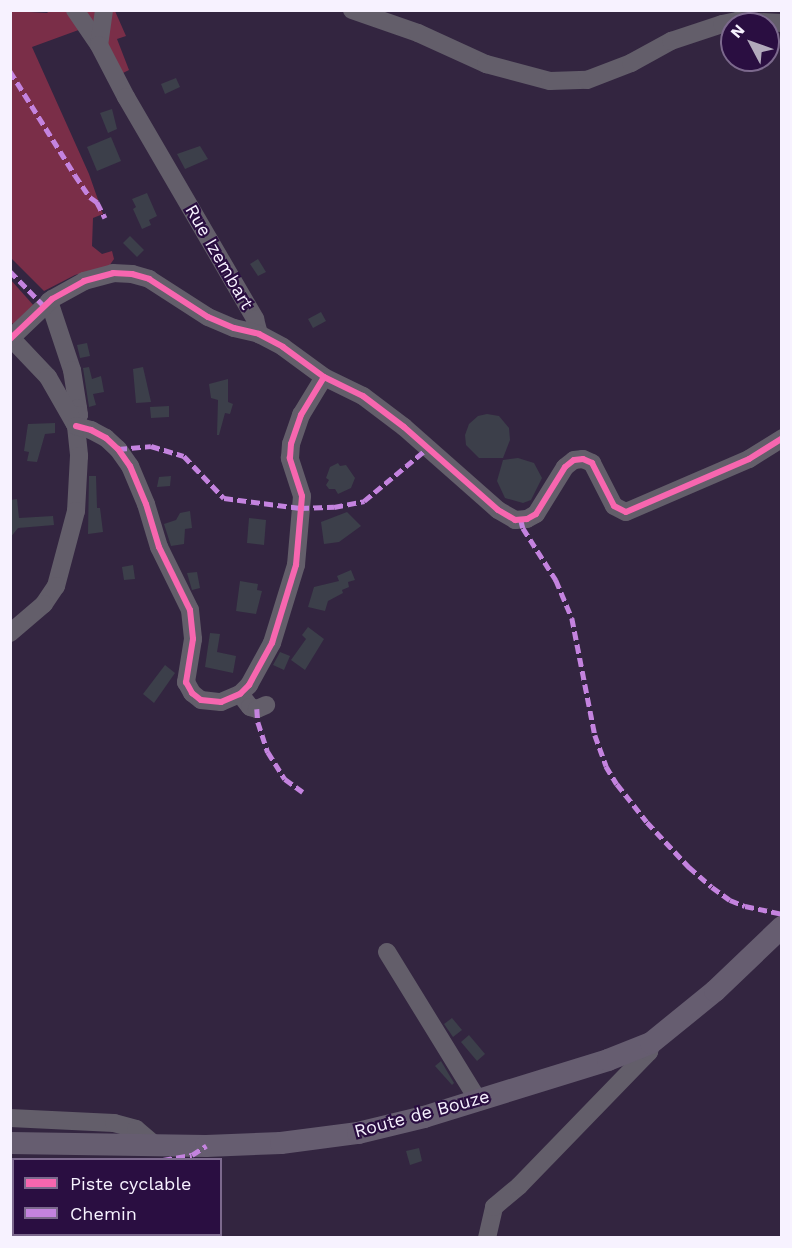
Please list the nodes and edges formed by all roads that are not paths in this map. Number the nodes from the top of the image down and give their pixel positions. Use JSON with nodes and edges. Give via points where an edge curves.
{"nodes":[{"id":1,"x":75,"y":10,"type":"edge"},
{"id":2,"x":104,"y":10,"type":"edge"},
{"id":3,"x":352,"y":10,"type":"edge"},
{"id":4,"x":782,"y":23,"type":"edge"},
{"id":5,"x":99,"y":45,"type":"junction"},
{"id":6,"x":50,"y":301,"type":"junction"},
{"id":7,"x":259,"y":334,"type":"junction"},
{"id":8,"x":11,"y":338,"type":"edge"},
{"id":9,"x":324,"y":377,"type":"junction"},
{"id":10,"x":75,"y":424,"type":"junction"},
{"id":11,"x":782,"y":438,"type":"edge"},
{"id":12,"x":10,"y":633,"type":"edge"},
{"id":13,"x":240,"y":694,"type":"junction"},
{"id":14,"x":266,"y":705,"type":"dead end"},
{"id":15,"x":782,"y":927,"type":"edge"},
{"id":16,"x":387,"y":952,"type":"dead end"},
{"id":17,"x":651,"y":1043,"type":"junction"},
{"id":18,"x":478,"y":1100,"type":"junction"},
{"id":19,"x":10,"y":1118,"type":"edge"},
{"id":20,"x":10,"y":1143,"type":"edge"},
{"id":21,"x":155,"y":1145,"type":"junction"},
{"id":22,"x":488,"y":1238,"type":"edge"}],
"edges":[{"from":1,"to":5,"type":"street","name":"Rue Izembart"},
{"from":2,"to":5,"type":"street"},
{"from":3,"to":4,"type":"street","via":[[418,33],[486,64],[532,77],[567,81],[587,80],[610,72],[671,41],[716,26],[738,21]]},
{"from":5,"to":7,"type":"street","name":"Rue Izembart","via":[[255,319]]},
{"from":6,"to":7,"type":"street","via":[[93,277],[132,274],[158,282],[217,321]]},
{"from":6,"to":8,"type":"street"},
{"from":6,"to":10,"type":"street","via":[[72,370],[79,415]]},
{"from":7,"to":9,"type":"street"},
{"from":8,"to":10,"type":"street","via":[[48,377]]},
{"from":9,"to":11,"type":"street","via":[[379,407],[498,510],[521,520],[540,510],[565,467],[574,460],[592,463],[614,506],[626,512],[749,459]]},
{"from":9,"to":13,"type":"street","via":[[301,415],[291,444],[290,458],[302,496],[296,565],[266,656]]},
{"from":10,"to":12,"type":"street","via":[[79,456],[76,511],[56,586],[44,604]]},
{"from":10,"to":13,"type":"street","via":[[99,433],[118,448],[141,489],[154,533],[190,610],[193,639],[186,675],[188,688],[208,702],[221,702]]},
{"from":13,"to":14,"type":"street","via":[[256,710]]},
{"from":15,"to":17,"type":"main road","name":"Route de Bouze","via":[[686,1018]]},
{"from":16,"to":18,"type":"street"},
{"from":17,"to":18,"type":"main road","name":"Route de Bouze","via":[[597,1064]]},
{"from":17,"to":22,"type":"street","via":[[650,1052],[494,1207]]},
{"from":18,"to":21,"type":"main road","name":"Route de Bouze","via":[[347,1134],[281,1143]]},
{"from":19,"to":21,"type":"street","via":[[114,1123],[136,1129]]},
{"from":20,"to":21,"type":"main road","name":"Route de Bouze"}]}
